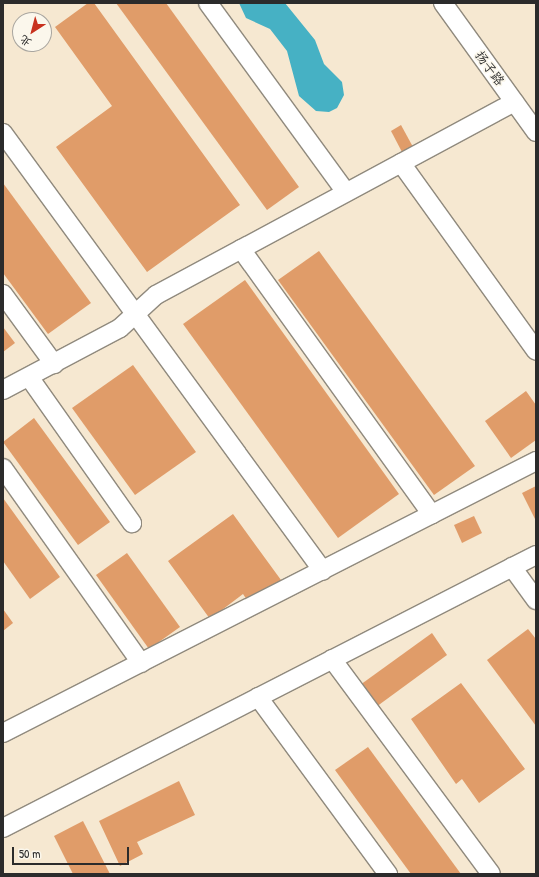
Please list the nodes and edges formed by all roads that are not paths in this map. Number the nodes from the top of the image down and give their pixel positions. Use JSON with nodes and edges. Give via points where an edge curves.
{"nodes":[{"id":1,"x":208,"y":3,"type":"edge"},
{"id":2,"x":443,"y":3,"type":"edge"},
{"id":3,"x":514,"y":102,"type":"junction"},
{"id":4,"x":536,"y":132,"type":"edge"},
{"id":5,"x":3,"y":133,"type":"edge"},
{"id":6,"x":401,"y":163,"type":"junction"},
{"id":7,"x":346,"y":192,"type":"junction"},
{"id":8,"x":242,"y":249,"type":"junction"},
{"id":9,"x":3,"y":294,"type":"edge"},
{"id":10,"x":136,"y":314,"type":"junction"},
{"id":11,"x":536,"y":350,"type":"edge"},
{"id":12,"x":54,"y":364,"type":"junction"},
{"id":13,"x":29,"y":377,"type":"junction"},
{"id":14,"x":3,"y":390,"type":"edge"},
{"id":15,"x":536,"y":461,"type":"edge"},
{"id":16,"x":3,"y":468,"type":"edge"},
{"id":17,"x":432,"y":515,"type":"junction"},
{"id":18,"x":132,"y":523,"type":"dead end"},
{"id":19,"x":536,"y":555,"type":"edge"},
{"id":20,"x":512,"y":567,"type":"junction"},
{"id":21,"x":323,"y":571,"type":"junction"},
{"id":22,"x":536,"y":600,"type":"edge"},
{"id":23,"x":332,"y":659,"type":"junction"},
{"id":24,"x":141,"y":663,"type":"junction"},
{"id":25,"x":258,"y":698,"type":"junction"},
{"id":26,"x":3,"y":733,"type":"edge"},
{"id":27,"x":3,"y":828,"type":"edge"},
{"id":28,"x":388,"y":874,"type":"edge"},
{"id":29,"x":491,"y":874,"type":"edge"}],
"edges":[{"from":1,"to":7,"type":"street"},
{"from":2,"to":3,"type":"street","name":"扬子路"},
{"from":3,"to":4,"type":"street","name":"扬子路"},
{"from":3,"to":6,"type":"street"},
{"from":5,"to":10,"type":"street"},
{"from":6,"to":7,"type":"street"},
{"from":6,"to":11,"type":"street"},
{"from":7,"to":8,"type":"street"},
{"from":8,"to":10,"type":"street","via":[[156,295]]},
{"from":8,"to":17,"type":"street"},
{"from":9,"to":12,"type":"street"},
{"from":10,"to":12,"type":"street","via":[[120,328]]},
{"from":10,"to":21,"type":"street"},
{"from":12,"to":13,"type":"street"},
{"from":13,"to":14,"type":"street"},
{"from":13,"to":18,"type":"street"},
{"from":15,"to":17,"type":"street"},
{"from":16,"to":24,"type":"street"},
{"from":17,"to":21,"type":"street"},
{"from":19,"to":20,"type":"street"},
{"from":20,"to":22,"type":"street"},
{"from":20,"to":23,"type":"street"},
{"from":21,"to":24,"type":"street"},
{"from":23,"to":25,"type":"street"},
{"from":23,"to":29,"type":"street"},
{"from":24,"to":26,"type":"street"},
{"from":25,"to":27,"type":"street"},
{"from":25,"to":28,"type":"street"}]}
